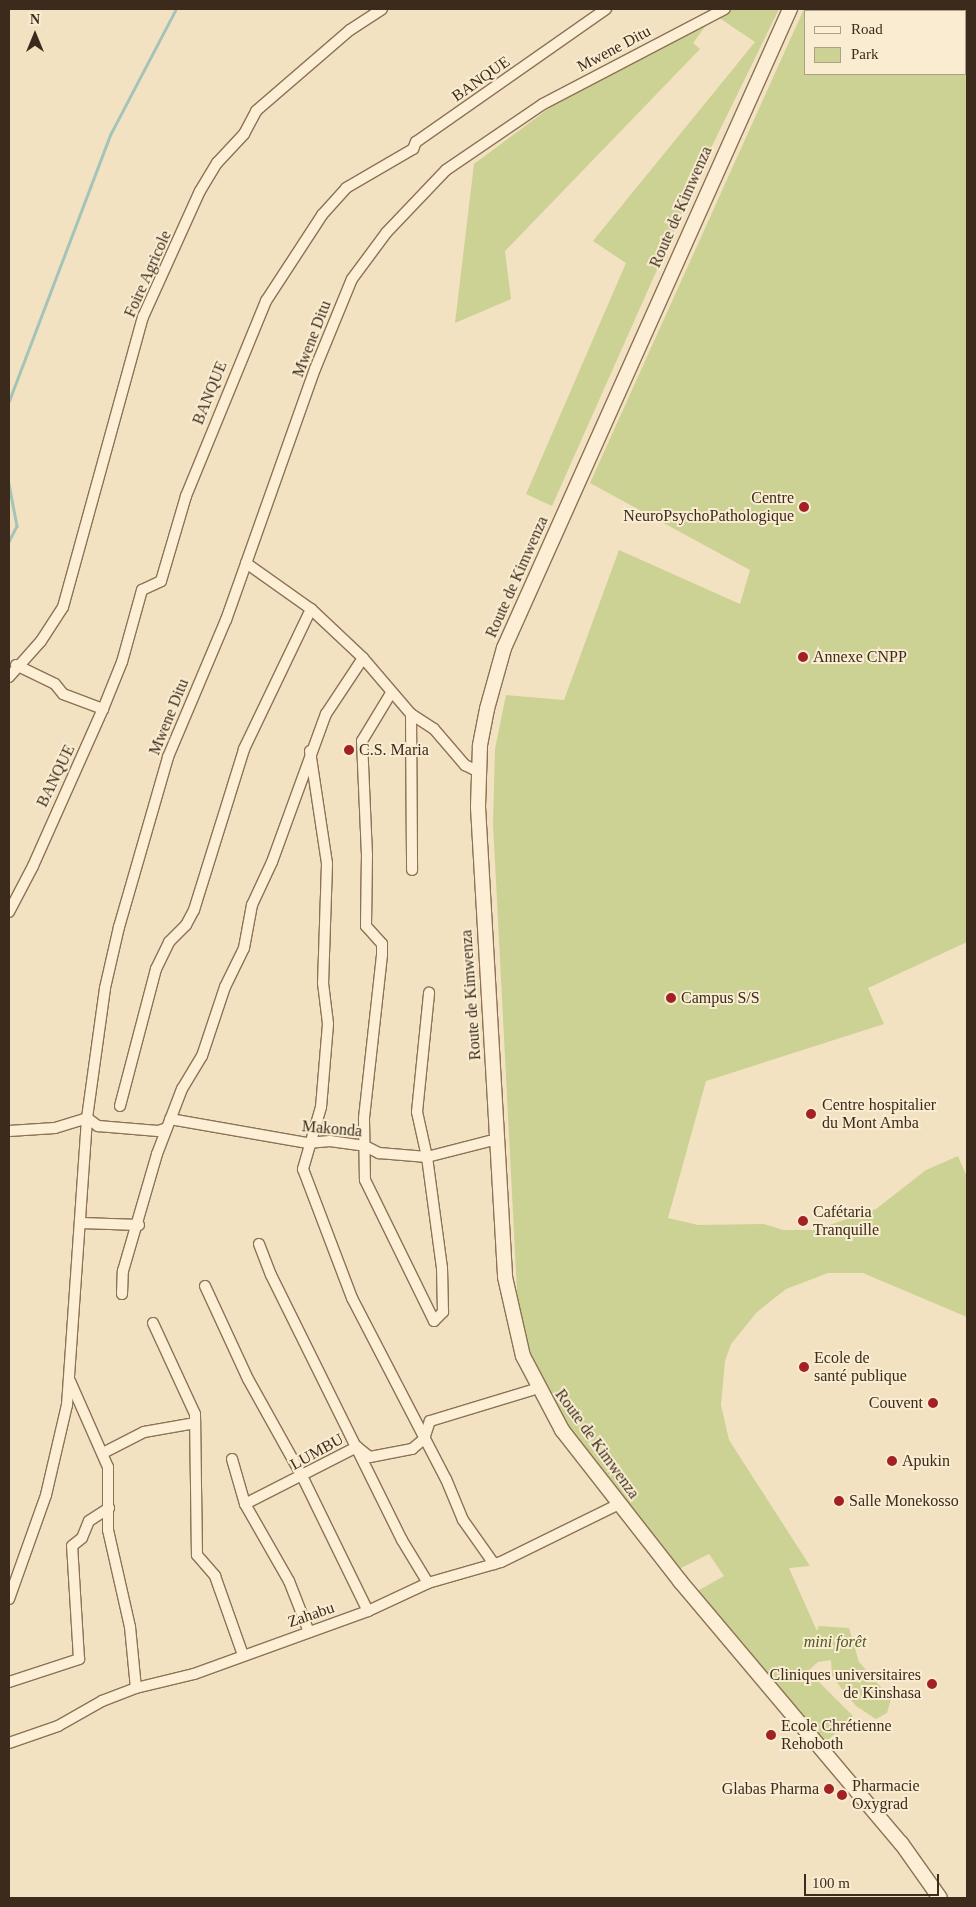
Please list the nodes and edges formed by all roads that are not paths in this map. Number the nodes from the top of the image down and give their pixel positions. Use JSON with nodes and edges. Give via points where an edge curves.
{"nodes":[{"id":1,"x":381,"y":9,"type":"edge"},
{"id":2,"x":606,"y":9,"type":"edge"},
{"id":3,"x":725,"y":9,"type":"edge"},
{"id":4,"x":790,"y":9,"type":"edge"},
{"id":5,"x":246,"y":563,"type":"junction"},
{"id":6,"x":311,"y":609,"type":"junction"},
{"id":7,"x":363,"y":658,"type":"junction"},
{"id":8,"x":16,"y":665,"type":"junction"},
{"id":9,"x":9,"y":676,"type":"edge"},
{"id":10,"x":391,"y":693,"type":"junction"},
{"id":11,"x":103,"y":709,"type":"junction"},
{"id":12,"x":411,"y":714,"type":"junction"},
{"id":13,"x":310,"y":751,"type":"junction"},
{"id":14,"x":479,"y":772,"type":"junction"},
{"id":15,"x":412,"y":870,"type":"dead end"},
{"id":16,"x":9,"y":912,"type":"edge"},
{"id":17,"x":429,"y":993,"type":"dead end"},
{"id":18,"x":120,"y":1106,"type":"dead end"},
{"id":19,"x":88,"y":1118,"type":"junction"},
{"id":20,"x":169,"y":1124,"type":"junction"},
{"id":21,"x":9,"y":1131,"type":"edge"},
{"id":22,"x":490,"y":1141,"type":"dead end"},
{"id":23,"x":308,"y":1143,"type":"junction"},
{"id":24,"x":365,"y":1146,"type":"junction"},
{"id":25,"x":428,"y":1157,"type":"junction"},
{"id":26,"x":81,"y":1223,"type":"junction"},
{"id":27,"x":138,"y":1225,"type":"junction"},
{"id":28,"x":259,"y":1244,"type":"dead end"},
{"id":29,"x":206,"y":1286,"type":"dead end"},
{"id":30,"x":122,"y":1294,"type":"dead end"},
{"id":31,"x":153,"y":1323,"type":"dead end"},
{"id":32,"x":70,"y":1380,"type":"junction"},
{"id":33,"x":532,"y":1390,"type":"dead end"},
{"id":34,"x":196,"y":1423,"type":"junction"},
{"id":35,"x":424,"y":1439,"type":"junction"},
{"id":36,"x":357,"y":1447,"type":"junction"},
{"id":37,"x":103,"y":1452,"type":"junction"},
{"id":38,"x":232,"y":1459,"type":"dead end"},
{"id":39,"x":303,"y":1478,"type":"junction"},
{"id":40,"x":245,"y":1504,"type":"junction"},
{"id":41,"x":619,"y":1504,"type":"junction"},
{"id":42,"x":109,"y":1508,"type":"junction"},
{"id":43,"x":494,"y":1564,"type":"junction"},
{"id":44,"x":428,"y":1583,"type":"junction"},
{"id":45,"x":9,"y":1598,"type":"edge"},
{"id":46,"x":368,"y":1611,"type":"junction"},
{"id":47,"x":309,"y":1632,"type":"junction"},
{"id":48,"x":243,"y":1655,"type":"junction"},
{"id":49,"x":9,"y":1682,"type":"edge"},
{"id":50,"x":136,"y":1688,"type":"junction"},
{"id":51,"x":9,"y":1743,"type":"edge"},
{"id":52,"x":940,"y":1898,"type":"edge"}],
"edges":[{"from":1,"to":8,"type":"street","name":"Foire Agricole","via":[[350,30],[256,112],[244,134],[217,163],[200,192],[143,316],[63,607],[41,641]]},
{"from":2,"to":11,"type":"street","name":"BANQUE","via":[[416,142],[413,149],[346,188],[322,215],[266,301],[186,496],[161,581],[142,590],[122,662]]},
{"from":3,"to":5,"type":"street","name":"Mwene Ditu","via":[[539,106],[443,173],[386,233],[354,275]]},
{"from":4,"to":14,"type":"street","name":"Route de Kimwenza","via":[[504,648],[487,709]]},
{"from":5,"to":6,"type":"street"},
{"from":5,"to":19,"type":"street","name":"Mwene Ditu","via":[[226,620],[168,757],[140,848],[109,970]]},
{"from":6,"to":7,"type":"street"},
{"from":6,"to":18,"type":"street","via":[[244,749],[194,910],[186,925],[168,942],[156,969]]},
{"from":7,"to":10,"type":"street"},
{"from":7,"to":13,"type":"street","via":[[326,714]]},
{"from":8,"to":9,"type":"street","name":"Foire Agricole"},
{"from":8,"to":11,"type":"street","via":[[55,684],[63,694]]},
{"from":10,"to":12,"type":"street"},
{"from":10,"to":24,"type":"street","via":[[362,741],[367,854],[366,926],[382,944],[364,1119]]},
{"from":11,"to":16,"type":"street","name":"BANQUE"},
{"from":12,"to":14,"type":"street","via":[[434,729],[465,765]]},
{"from":12,"to":15,"type":"street"},
{"from":13,"to":20,"type":"street","via":[[272,862],[252,905],[244,948],[225,987],[202,1056]]},
{"from":13,"to":23,"type":"street","via":[[327,864],[323,983],[328,1024],[321,1107]]},
{"from":14,"to":41,"type":"street","name":"Route de Kimwenza","via":[[481,877],[506,1284],[516,1334],[544,1402]]},
{"from":17,"to":25,"type":"street","via":[[417,1112]]},
{"from":19,"to":20,"type":"street","name":"Makonda","via":[[98,1126],[158,1131]]},
{"from":19,"to":21,"type":"street","via":[[55,1128]]},
{"from":19,"to":26,"type":"street","name":"Mwene Ditu"},
{"from":20,"to":23,"type":"street","name":"Makonda"},
{"from":20,"to":27,"type":"street"},
{"from":22,"to":25,"type":"street","name":"Makonda"},
{"from":23,"to":24,"type":"street","name":"Makonda","via":[[330,1141]]},
{"from":23,"to":35,"type":"street","via":[[303,1170],[328,1230],[331,1248],[352,1298]]},
{"from":24,"to":25,"type":"street","name":"Makonda","via":[[379,1153]]},
{"from":24,"to":25,"type":"street","via":[[366,1180],[434,1321],[443,1312]]},
{"from":26,"to":27,"type":"street"},
{"from":26,"to":32,"type":"street","name":"Mwene Ditu"},
{"from":27,"to":30,"type":"street","via":[[123,1271]]},
{"from":28,"to":36,"type":"street","via":[[271,1275]]},
{"from":29,"to":39,"type":"street","via":[[248,1379]]},
{"from":31,"to":34,"type":"street","via":[[178,1370]]},
{"from":32,"to":37,"type":"street"},
{"from":32,"to":45,"type":"street","name":"Mwene Ditu","via":[[46,1496]]},
{"from":33,"to":35,"type":"street","via":[[430,1421]]},
{"from":34,"to":37,"type":"street","via":[[144,1432]]},
{"from":34,"to":48,"type":"street","via":[[196,1548],[199,1560],[215,1576]]},
{"from":35,"to":36,"type":"street","name":"LUMBU","via":[[412,1449],[370,1457]]},
{"from":35,"to":43,"type":"street","via":[[463,1520]]},
{"from":36,"to":39,"type":"street","name":"LUMBU"},
{"from":36,"to":44,"type":"street"},
{"from":37,"to":42,"type":"street","via":[[108,1467]]},
{"from":38,"to":40,"type":"street"},
{"from":39,"to":40,"type":"street","name":"LUMBU"},
{"from":39,"to":46,"type":"street"},
{"from":40,"to":47,"type":"street","via":[[289,1580]]},
{"from":41,"to":43,"type":"street","name":"Zahabu"},
{"from":41,"to":52,"type":"street","name":"Route de Kimwenza","via":[[901,1843]]},
{"from":42,"to":49,"type":"street","via":[[89,1521],[82,1538],[72,1546],[79,1660]]},
{"from":42,"to":50,"type":"street","via":[[110,1544],[130,1627]]},
{"from":43,"to":44,"type":"street","name":"Zahabu"},
{"from":44,"to":46,"type":"street","name":"Zahabu"},
{"from":46,"to":47,"type":"street","name":"Zahabu"},
{"from":47,"to":48,"type":"street","name":"Zahabu"},
{"from":48,"to":50,"type":"street","name":"Zahabu","via":[[194,1674]]},
{"from":50,"to":51,"type":"street","name":"Zahabu","via":[[102,1701],[58,1726]]}]}
